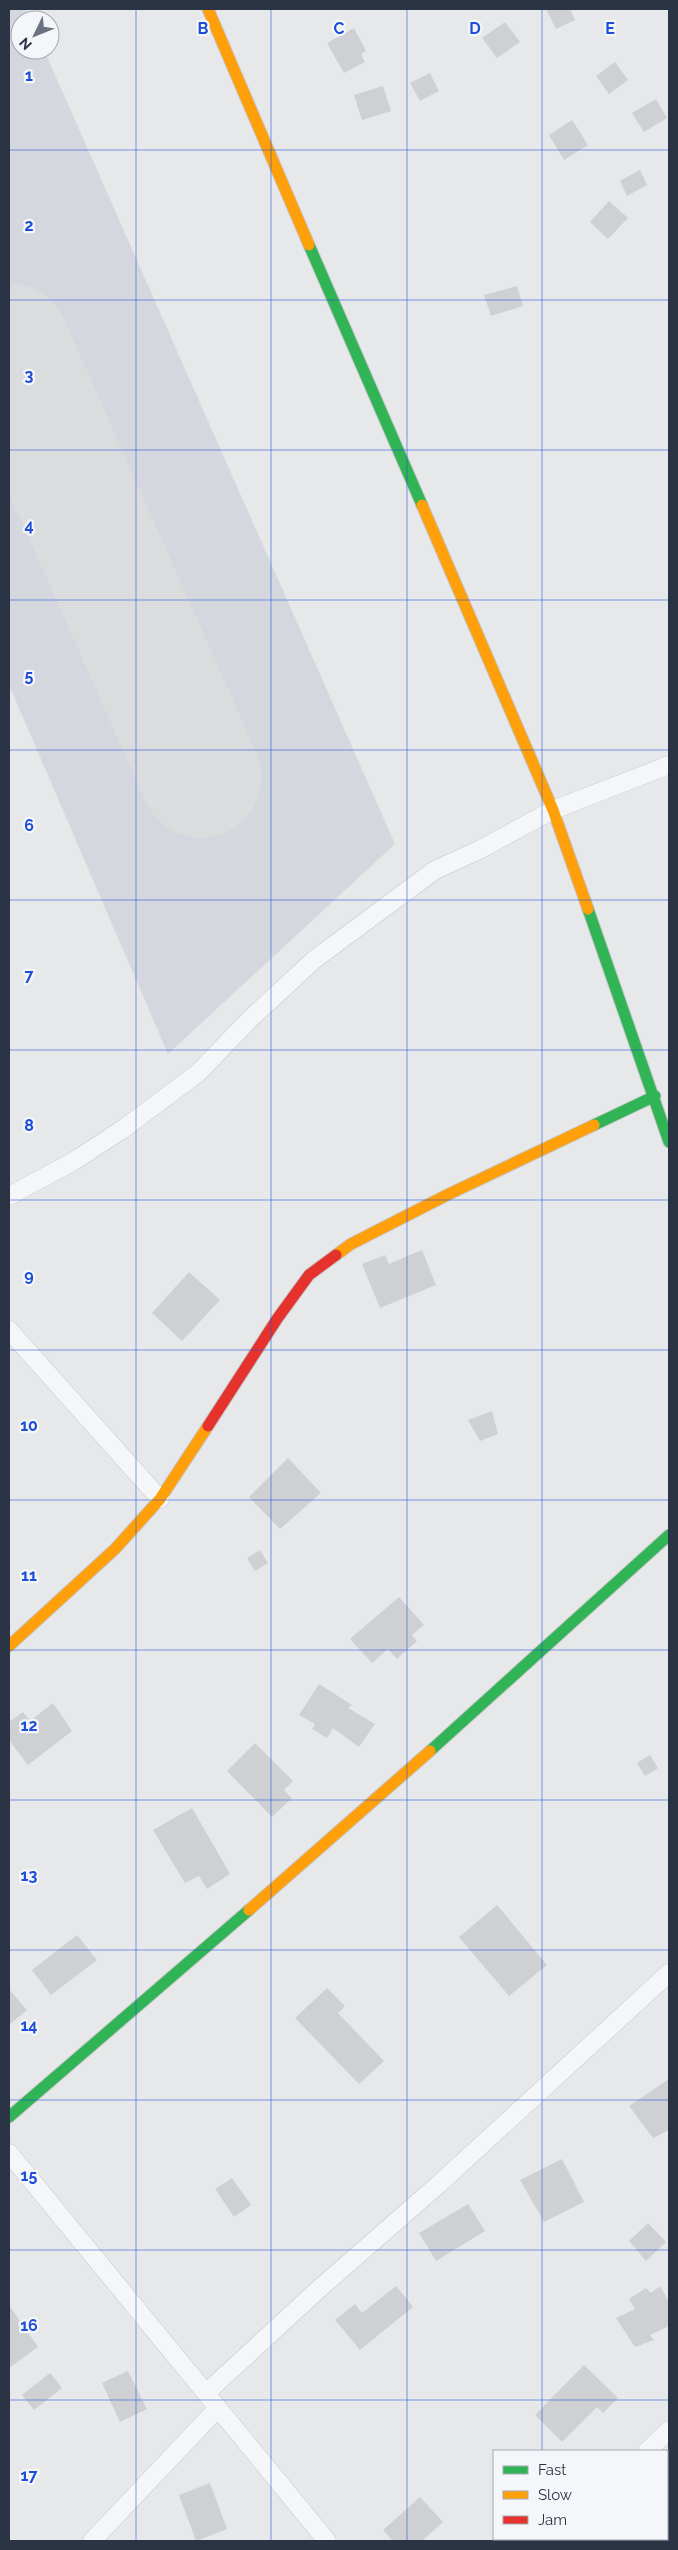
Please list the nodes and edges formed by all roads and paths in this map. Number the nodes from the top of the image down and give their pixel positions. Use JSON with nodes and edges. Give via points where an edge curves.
{"nodes":[{"id":1,"x":208,"y":9,"type":"edge"},
{"id":2,"x":669,"y":765,"type":"edge"},
{"id":3,"x":553,"y":810,"type":"junction"},
{"id":4,"x":655,"y":1096,"type":"junction"},
{"id":5,"x":669,"y":1142,"type":"edge"},
{"id":6,"x":9,"y":1196,"type":"edge"},
{"id":7,"x":9,"y":1330,"type":"edge"},
{"id":8,"x":160,"y":1499,"type":"junction"},
{"id":9,"x":669,"y":1535,"type":"edge"},
{"id":10,"x":9,"y":1646,"type":"edge"},
{"id":11,"x":669,"y":1973,"type":"edge"},
{"id":12,"x":9,"y":2117,"type":"edge"},
{"id":13,"x":9,"y":2153,"type":"edge"},
{"id":14,"x":206,"y":2393,"type":"junction"},
{"id":15,"x":218,"y":2408,"type":"junction"},
{"id":16,"x":669,"y":2430,"type":"edge"},
{"id":17,"x":648,"y":2450,"type":"edge"},
{"id":18,"x":92,"y":2541,"type":"edge"},
{"id":19,"x":327,"y":2541,"type":"edge"}],
"edges":[{"from":1,"to":3,"type":"street"},
{"from":2,"to":3,"type":"street"},
{"from":3,"to":4,"type":"street"},
{"from":3,"to":6,"type":"street","via":[[427,876],[315,959],[250,1018],[198,1073],[74,1161]]},
{"from":4,"to":5,"type":"street"},
{"from":4,"to":8,"type":"street","via":[[360,1240],[309,1276],[277,1319]]},
{"from":7,"to":8,"type":"street"},
{"from":8,"to":10,"type":"street","via":[[115,1549]]},
{"from":9,"to":12,"type":"street","via":[[317,1851]]},
{"from":11,"to":14,"type":"street"},
{"from":13,"to":14,"type":"street"},
{"from":14,"to":15,"type":"street"},
{"from":15,"to":18,"type":"street"},
{"from":15,"to":19,"type":"street"},
{"from":16,"to":17,"type":"street"}]}
